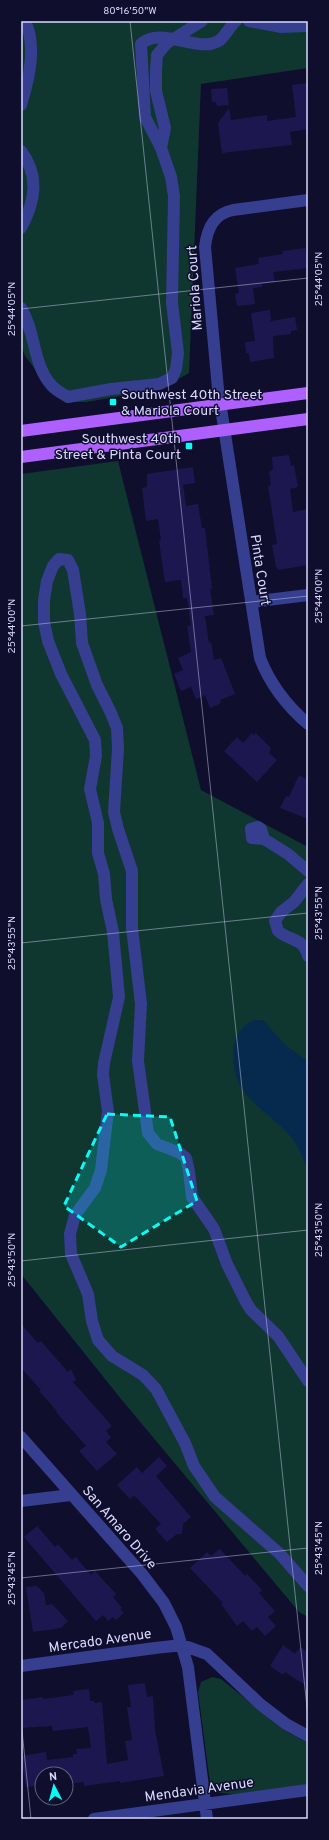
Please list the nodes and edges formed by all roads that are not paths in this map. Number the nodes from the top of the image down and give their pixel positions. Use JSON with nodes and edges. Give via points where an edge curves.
{"nodes":[{"id":1,"x":25,"y":21,"type":"edge"},
{"id":2,"x":202,"y":21,"type":"edge"},
{"id":3,"x":236,"y":21,"type":"edge"},
{"id":4,"x":249,"y":21,"type":"edge"},
{"id":5,"x":308,"y":26,"type":"edge"},
{"id":6,"x":174,"y":39,"type":"junction"},
{"id":7,"x":21,"y":105,"type":"edge"},
{"id":8,"x":161,"y":148,"type":"junction"},
{"id":9,"x":21,"y":151,"type":"edge"},
{"id":10,"x":308,"y":200,"type":"edge"},
{"id":11,"x":21,"y":228,"type":"edge"},
{"id":12,"x":21,"y":308,"type":"edge"},
{"id":13,"x":308,"y":393,"type":"edge"},
{"id":14,"x":220,"y":405,"type":"junction"},
{"id":15,"x":308,"y":419,"type":"edge"},
{"id":16,"x":21,"y":431,"type":"edge"},
{"id":17,"x":224,"y":431,"type":"junction"},
{"id":18,"x":21,"y":457,"type":"edge"},
{"id":19,"x":308,"y":595,"type":"edge"},
{"id":20,"x":251,"y":602,"type":"junction"},
{"id":21,"x":308,"y":724,"type":"edge"},
{"id":22,"x":264,"y":839,"type":"dead end"},
{"id":23,"x":308,"y":871,"type":"edge"},
{"id":24,"x":308,"y":884,"type":"edge"},
{"id":25,"x":308,"y":956,"type":"edge"},
{"id":26,"x":308,"y":1381,"type":"edge"},
{"id":27,"x":21,"y":1437,"type":"edge"},
{"id":28,"x":71,"y":1494,"type":"junction"},
{"id":29,"x":21,"y":1501,"type":"edge"},
{"id":30,"x":308,"y":1586,"type":"edge"},
{"id":31,"x":182,"y":1645,"type":"junction"},
{"id":32,"x":21,"y":1666,"type":"edge"},
{"id":33,"x":308,"y":1736,"type":"edge"},
{"id":34,"x":308,"y":1790,"type":"edge"},
{"id":35,"x":205,"y":1803,"type":"junction"},
{"id":36,"x":94,"y":1819,"type":"edge"},
{"id":37,"x":207,"y":1819,"type":"edge"}],
"edges":[{"from":1,"to":7,"type":"street","via":[[31,61]]},
{"from":2,"to":6,"type":"street"},
{"from":3,"to":6,"type":"street","via":[[219,40],[210,44]]},
{"from":4,"to":5,"type":"street","via":[[281,27]]},
{"from":6,"to":8,"type":"street","via":[[157,55],[156,91],[165,128]]},
{"from":6,"to":8,"type":"street","via":[[147,38],[141,44],[145,117]]},
{"from":8,"to":12,"type":"street","via":[[172,177],[174,196],[172,303],[178,352],[172,378],[159,384],[68,397],[53,387],[40,368]]},
{"from":9,"to":11,"type":"street","via":[[29,162],[34,189]]},
{"from":10,"to":14,"type":"street","name":"Mariola Court","via":[[227,211],[218,215],[208,231],[205,247]]},
{"from":13,"to":14,"type":"main road"},
{"from":14,"to":16,"type":"main road"},
{"from":14,"to":17,"type":"street","name":"Pinta Court"},
{"from":15,"to":17,"type":"main road"},
{"from":17,"to":18,"type":"main road"},
{"from":17,"to":20,"type":"street","name":"Pinta Court"},
{"from":19,"to":20,"type":"street"},
{"from":20,"to":21,"type":"street","name":"Pinta Court","via":[[260,658],[265,672],[283,699]]},
{"from":22,"to":23,"type":"street"},
{"from":24,"to":25,"type":"street","via":[[275,921],[278,931],[287,938],[300,942]]},
{"from":26,"to":30,"type":"street","via":[[278,1336],[246,1302],[227,1264],[214,1229],[192,1197],[186,1158],[157,1144],[148,1133],[138,1062],[141,1004],[132,928],[132,871],[114,812],[117,728],[97,685],[82,643],[73,570],[68,560],[59,559],[47,581],[44,622],[61,674],[95,740],[96,756],[90,789],[98,823],[98,853],[113,932],[119,997],[104,1063],[108,1111],[103,1159],[95,1188],[75,1215],[70,1234],[71,1254],[88,1294],[98,1340],[112,1356],[143,1375],[156,1389],[185,1443],[194,1466],[215,1497],[280,1554]]},
{"from":27,"to":28,"type":"street","name":"San Amaro Drive"},
{"from":28,"to":29,"type":"street"},
{"from":28,"to":31,"type":"street","name":"San Amaro Drive","via":[[155,1590],[173,1620]]},
{"from":31,"to":32,"type":"street","name":"Mercado Avenue"},
{"from":31,"to":33,"type":"street","via":[[207,1654],[260,1704],[286,1724]]},
{"from":31,"to":35,"type":"street","name":"San Amaro Drive","via":[[188,1667]]},
{"from":34,"to":35,"type":"street","name":"Mendavia Avenue"},
{"from":35,"to":36,"type":"street","name":"Mendavia Avenue"},
{"from":35,"to":37,"type":"street","name":"San Amaro Drive"}]}
